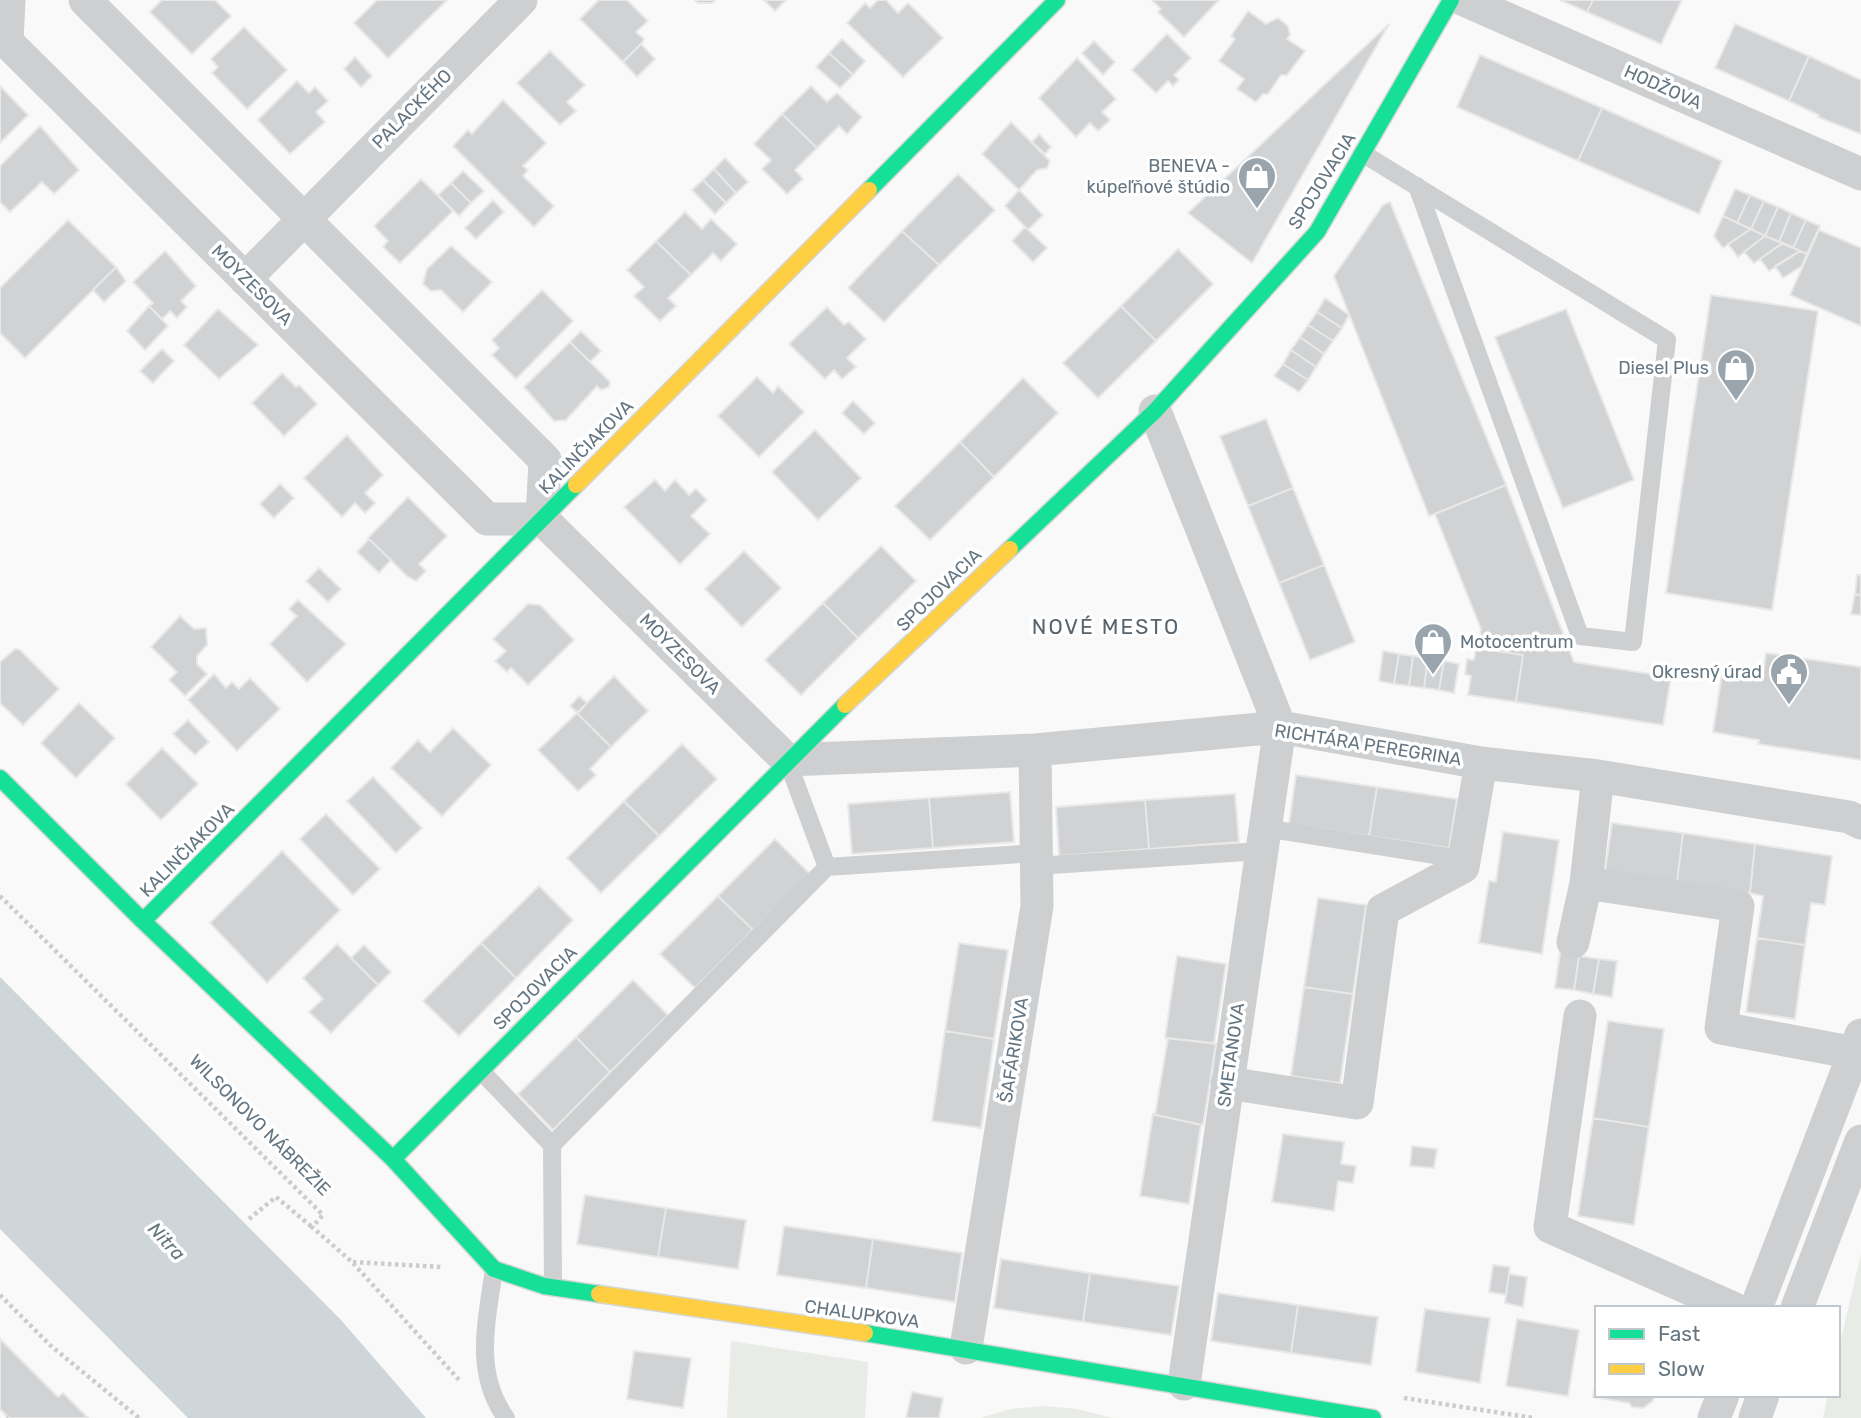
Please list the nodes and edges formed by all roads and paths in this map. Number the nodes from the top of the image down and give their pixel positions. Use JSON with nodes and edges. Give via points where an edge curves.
{"nodes":[{"id":1,"x":9,"y":0,"type":"edge"},
{"id":2,"x":85,"y":0,"type":"edge"},
{"id":3,"x":521,"y":0,"type":"edge"},
{"id":4,"x":1057,"y":0,"type":"edge"},
{"id":5,"x":1451,"y":0,"type":"edge"},
{"id":6,"x":1464,"y":0,"type":"edge"},
{"id":7,"x":1362,"y":153,"type":"junction"},
{"id":8,"x":1861,"y":174,"type":"edge"},
{"id":9,"x":1417,"y":186,"type":"junction"},
{"id":10,"x":303,"y":217,"type":"junction"},
{"id":11,"x":245,"y":279,"type":"junction"},
{"id":12,"x":1155,"y":411,"type":"junction"},
{"id":13,"x":542,"y":519,"type":"junction"},
{"id":14,"x":1280,"y":727,"type":"junction"},
{"id":15,"x":1035,"y":750,"type":"junction"},
{"id":16,"x":788,"y":761,"type":"junction"},
{"id":17,"x":1481,"y":763,"type":"junction"},
{"id":18,"x":1598,"y":776,"type":"junction"},
{"id":19,"x":0,"y":778,"type":"edge"},
{"id":20,"x":1857,"y":819,"type":"edge"},
{"id":21,"x":1263,"y":839,"type":"junction"},
{"id":22,"x":1448,"y":858,"type":"dead end"},
{"id":23,"x":1036,"y":859,"type":"junction"},
{"id":24,"x":827,"y":867,"type":"junction"},
{"id":25,"x":1586,"y":883,"type":"junction"},
{"id":26,"x":0,"y":896,"type":"edge"},
{"id":27,"x":143,"y":921,"type":"junction"},
{"id":28,"x":1573,"y":942,"type":"dead end"},
{"id":29,"x":1580,"y":1016,"type":"dead end"},
{"id":30,"x":1858,"y":1044,"type":"edge"},
{"id":31,"x":481,"y":1071,"type":"junction"},
{"id":32,"x":1227,"y":1083,"type":"junction"},
{"id":33,"x":1861,"y":1141,"type":"edge"},
{"id":34,"x":552,"y":1145,"type":"junction"},
{"id":35,"x":393,"y":1159,"type":"junction"},
{"id":36,"x":249,"y":1219,"type":"dead end"},
{"id":37,"x":312,"y":1227,"type":"junction"},
{"id":38,"x":352,"y":1262,"type":"junction"},
{"id":39,"x":494,"y":1269,"type":"junction"},
{"id":40,"x":553,"y":1287,"type":"junction"},
{"id":41,"x":0,"y":1295,"type":"edge"},
{"id":42,"x":1728,"y":1306,"type":"edge"},
{"id":43,"x":1757,"y":1306,"type":"edge"},
{"id":44,"x":1798,"y":1306,"type":"edge"},
{"id":45,"x":966,"y":1348,"type":"junction"},
{"id":46,"x":1184,"y":1384,"type":"junction"},
{"id":47,"x":466,"y":1387,"type":"dead end"},
{"id":48,"x":1722,"y":1397,"type":"edge"},
{"id":49,"x":1762,"y":1397,"type":"edge"},
{"id":50,"x":139,"y":1418,"type":"edge"},
{"id":51,"x":506,"y":1418,"type":"edge"},
{"id":52,"x":1373,"y":1418,"type":"edge"},
{"id":53,"x":1714,"y":1418,"type":"edge"},
{"id":54,"x":1755,"y":1418,"type":"edge"}],
"edges":[{"from":1,"to":11,"type":"street","name":"MOYZESOVA","via":[[7,42]]},
{"from":2,"to":10,"type":"street"},
{"from":3,"to":10,"type":"street","name":"PALACKÉHO"},
{"from":4,"to":13,"type":"street","name":"KALINČIAKOVA"},
{"from":5,"to":7,"type":"street","name":"SPOJOVACIA"},
{"from":6,"to":8,"type":"street","name":"HODŽOVA"},
{"from":7,"to":9,"type":"lane"},
{"from":7,"to":12,"type":"street","name":"SPOJOVACIA","via":[[1317,232]]},
{"from":9,"to":9,"type":"lane","via":[[1667,340],[1633,642],[1580,636]]},
{"from":10,"to":11,"type":"street","name":"PALACKÉHO"},
{"from":10,"to":13,"type":"street","via":[[545,460]]},
{"from":11,"to":13,"type":"street","name":"MOYZESOVA","via":[[487,519]]},
{"from":12,"to":14,"type":"street"},
{"from":12,"to":16,"type":"street","name":"SPOJOVACIA"},
{"from":13,"to":16,"type":"street","name":"MOYZESOVA"},
{"from":13,"to":27,"type":"street","name":"KALINČIAKOVA"},
{"from":14,"to":15,"type":"street","name":"RICHTÁRA PEREGRINA"},
{"from":14,"to":17,"type":"street","name":"RICHTÁRA PEREGRINA"},
{"from":14,"to":21,"type":"street","name":"SMETANOVA"},
{"from":15,"to":16,"type":"street","name":"RICHTÁRA PEREGRINA"},
{"from":15,"to":23,"type":"street","name":"ŠAFÁRIKOVA"},
{"from":16,"to":24,"type":"lane"},
{"from":16,"to":31,"type":"street","name":"SPOJOVACIA"},
{"from":17,"to":18,"type":"street","name":"RICHTÁRA PEREGRINA"},
{"from":17,"to":32,"type":"street","via":[[1463,867],[1383,911],[1357,1103]]},
{"from":18,"to":20,"type":"street","name":"RICHTÁRA PEREGRINA"},
{"from":18,"to":25,"type":"street"},
{"from":19,"to":27,"type":"street"},
{"from":21,"to":22,"type":"lane"},
{"from":21,"to":23,"type":"lane"},
{"from":21,"to":32,"type":"street","name":"SMETANOVA"},
{"from":23,"to":24,"type":"lane"},
{"from":23,"to":45,"type":"street","name":"ŠAFÁRIKOVA","via":[[1037,906]]},
{"from":24,"to":34,"type":"lane"},
{"from":25,"to":28,"type":"street"},
{"from":25,"to":30,"type":"street","via":[[1738,906],[1721,1028]]},
{"from":26,"to":37,"type":"path","name":"WILSONOVO NÁBREŽIE","via":[[323,1215]]},
{"from":27,"to":35,"type":"street"},
{"from":29,"to":42,"type":"street","via":[[1550,1227]]},
{"from":30,"to":43,"type":"street"},
{"from":31,"to":34,"type":"lane"},
{"from":31,"to":35,"type":"street","name":"SPOJOVACIA"},
{"from":32,"to":46,"type":"street","name":"SMETANOVA"},
{"from":33,"to":44,"type":"street"},
{"from":34,"to":40,"type":"lane"},
{"from":35,"to":39,"type":"street"},
{"from":36,"to":37,"type":"path","via":[[276,1197]]},
{"from":37,"to":38,"type":"path"},
{"from":38,"to":39,"type":"path"},
{"from":38,"to":47,"type":"path"},
{"from":39,"to":40,"type":"street","name":"CHALUPKOVA"},
{"from":39,"to":51,"type":"lane","via":[[483,1344],[485,1371]]},
{"from":40,"to":45,"type":"street","name":"CHALUPKOVA"},
{"from":41,"to":50,"type":"path","via":[[51,1346]]},
{"from":45,"to":46,"type":"street","name":"CHALUPKOVA"},
{"from":46,"to":52,"type":"street","name":"CHALUPKOVA"},
{"from":48,"to":53,"type":"street"},
{"from":49,"to":54,"type":"street"}]}
